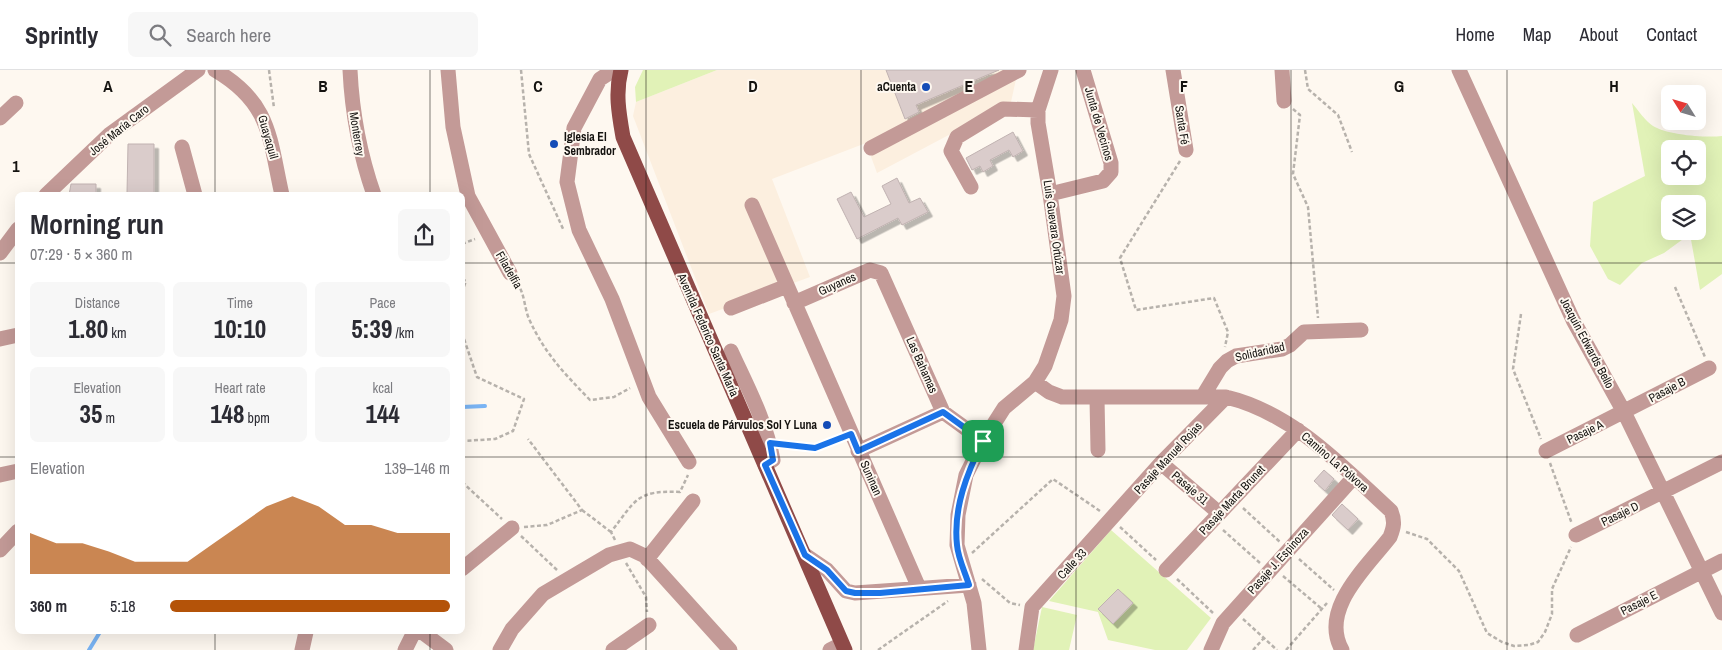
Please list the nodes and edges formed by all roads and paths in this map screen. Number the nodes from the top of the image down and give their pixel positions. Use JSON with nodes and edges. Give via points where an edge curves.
{"nodes":[{"id":1,"x":198,"y":70,"type":"edge"},
{"id":2,"x":350,"y":70,"type":"edge"},
{"id":3,"x":448,"y":70,"type":"edge"},
{"id":4,"x":521,"y":70,"type":"edge"},
{"id":5,"x":614,"y":70,"type":"edge"},
{"id":6,"x":621,"y":70,"type":"edge"},
{"id":7,"x":1019,"y":70,"type":"edge"},
{"id":8,"x":1051,"y":70,"type":"edge"},
{"id":9,"x":1083,"y":70,"type":"edge"},
{"id":10,"x":1173,"y":70,"type":"edge"},
{"id":11,"x":1282,"y":70,"type":"edge"},
{"id":12,"x":1306,"y":70,"type":"edge"},
{"id":13,"x":1459,"y":70,"type":"edge"},
{"id":14,"x":226,"y":72,"type":"edge"},
{"id":15,"x":1284,"y":101,"type":"joint"},
{"id":16,"x":16,"y":103,"type":"dead end"},
{"id":17,"x":1038,"y":110,"type":"junction"},
{"id":18,"x":0,"y":118,"type":"edge"},
{"id":19,"x":182,"y":147,"type":"dead end"},
{"id":20,"x":871,"y":148,"type":"dead end"},
{"id":21,"x":1186,"y":150,"type":"joint"},
{"id":22,"x":1352,"y":152,"type":"dead end"},
{"id":23,"x":971,"y":187,"type":"dead end"},
{"id":24,"x":49,"y":192,"type":"edge"},
{"id":25,"x":194,"y":192,"type":"edge"},
{"id":26,"x":281,"y":192,"type":"edge"},
{"id":27,"x":373,"y":192,"type":"edge"},
{"id":28,"x":1050,"y":194,"type":"junction"},
{"id":29,"x":752,"y":205,"type":"dead end"},
{"id":30,"x":15,"y":233,"type":"edge"},
{"id":31,"x":566,"y":235,"type":"dead end"},
{"id":32,"x":0,"y":253,"type":"edge"},
{"id":33,"x":510,"y":273,"type":"joint"},
{"id":34,"x":881,"y":273,"type":"joint"},
{"id":35,"x":787,"y":286,"type":"junction"},
{"id":36,"x":1675,"y":287,"type":"dead end"},
{"id":37,"x":794,"y":303,"type":"junction"},
{"id":38,"x":731,"y":308,"type":"dead end"},
{"id":39,"x":1521,"y":314,"type":"dead end"},
{"id":40,"x":1361,"y":330,"type":"dead end"},
{"id":41,"x":1319,"y":331,"type":"junction"},
{"id":42,"x":15,"y":336,"type":"edge"},
{"id":43,"x":0,"y":339,"type":"edge"},
{"id":44,"x":465,"y":342,"type":"edge"},
{"id":45,"x":731,"y":351,"type":"dead end"},
{"id":46,"x":1220,"y":368,"type":"junction"},
{"id":47,"x":1709,"y":368,"type":"joint"},
{"id":48,"x":643,"y":380,"type":"junction"},
{"id":49,"x":1035,"y":382,"type":"junction"},
{"id":50,"x":1203,"y":396,"type":"junction"},
{"id":51,"x":1226,"y":397,"type":"junction"},
{"id":52,"x":1096,"y":398,"type":"junction"},
{"id":53,"x":943,"y":412,"type":"junction"},
{"id":54,"x":1624,"y":412,"type":"junction"},
{"id":55,"x":1298,"y":430,"type":"junction"},
{"id":56,"x":851,"y":434,"type":"junction"},
{"id":57,"x":528,"y":439,"type":"dead end"},
{"id":58,"x":983,"y":441,"type":"junction"},
{"id":59,"x":465,"y":442,"type":"edge"},
{"id":60,"x":770,"y":443,"type":"junction"},
{"id":61,"x":1098,"y":450,"type":"dead end"},
{"id":62,"x":858,"y":451,"type":"junction"},
{"id":63,"x":1546,"y":451,"type":"junction"},
{"id":64,"x":689,"y":462,"type":"joint"},
{"id":65,"x":1722,"y":462,"type":"edge"},
{"id":66,"x":1162,"y":463,"type":"junction"},
{"id":67,"x":765,"y":465,"type":"junction"},
{"id":68,"x":15,"y":472,"type":"edge"},
{"id":69,"x":0,"y":475,"type":"edge"},
{"id":70,"x":1354,"y":477,"type":"junction"},
{"id":71,"x":465,"y":485,"type":"edge"},
{"id":72,"x":1663,"y":493,"type":"junction"},
{"id":73,"x":693,"y":501,"type":"dead end"},
{"id":74,"x":582,"y":510,"type":"junction"},
{"id":75,"x":1216,"y":517,"type":"junction"},
{"id":76,"x":1112,"y":520,"type":"joint"},
{"id":77,"x":512,"y":528,"type":"junction"},
{"id":78,"x":1394,"y":529,"type":"junction"},
{"id":79,"x":611,"y":532,"type":"junction"},
{"id":80,"x":15,"y":534,"type":"edge"},
{"id":81,"x":1576,"y":535,"type":"junction"},
{"id":82,"x":0,"y":550,"type":"edge"},
{"id":83,"x":621,"y":552,"type":"junction"},
{"id":84,"x":805,"y":555,"type":"junction"},
{"id":85,"x":647,"y":559,"type":"junction"},
{"id":86,"x":1722,"y":561,"type":"edge"},
{"id":87,"x":962,"y":562,"type":"junction"},
{"id":88,"x":465,"y":567,"type":"edge"},
{"id":89,"x":1271,"y":569,"type":"junction"},
{"id":90,"x":1166,"y":570,"type":"dead end"},
{"id":91,"x":1702,"y":572,"type":"junction"},
{"id":92,"x":567,"y":579,"type":"junction"},
{"id":93,"x":969,"y":585,"type":"junction"},
{"id":94,"x":919,"y":588,"type":"junction"},
{"id":95,"x":950,"y":600,"type":"dead end"},
{"id":96,"x":1032,"y":607,"type":"junction"},
{"id":97,"x":1322,"y":609,"type":"dead end"},
{"id":98,"x":1234,"y":610,"type":"junction"},
{"id":99,"x":1722,"y":613,"type":"edge"},
{"id":100,"x":648,"y":625,"type":"joint"},
{"id":101,"x":306,"y":634,"type":"edge"},
{"id":102,"x":413,"y":634,"type":"edge"},
{"id":103,"x":425,"y":634,"type":"edge"},
{"id":104,"x":1577,"y":635,"type":"dead end"},
{"id":105,"x":1264,"y":638,"type":"junction"},
{"id":106,"x":839,"y":648,"type":"edge"},
{"id":107,"x":302,"y":650,"type":"edge"},
{"id":108,"x":405,"y":650,"type":"edge"},
{"id":109,"x":446,"y":650,"type":"edge"},
{"id":110,"x":500,"y":650,"type":"edge"},
{"id":111,"x":613,"y":650,"type":"edge"},
{"id":112,"x":730,"y":650,"type":"edge"},
{"id":113,"x":878,"y":650,"type":"edge"},
{"id":114,"x":979,"y":650,"type":"edge"},
{"id":115,"x":1026,"y":650,"type":"edge"},
{"id":116,"x":1211,"y":650,"type":"edge"},
{"id":117,"x":1253,"y":650,"type":"edge"},
{"id":118,"x":1277,"y":650,"type":"edge"},
{"id":119,"x":1342,"y":650,"type":"edge"}],
"edges":[{"from":1,"to":24,"type":"street","name":"José María Caro","via":[[110,134]]},
{"from":2,"to":27,"type":"street","name":"Monterrey","via":[[362,160]]},
{"from":3,"to":33,"type":"street","name":"Filadelfia","via":[[453,127],[468,196]]},
{"from":4,"to":31,"type":"path","via":[[529,154]]},
{"from":5,"to":48,"type":"street","via":[[600,79],[574,128],[567,182],[579,230],[612,299]]},
{"from":6,"to":67,"type":"main road","name":"Avenida Federico Santa María","via":[[618,111],[623,137]]},
{"from":7,"to":20,"type":"street"},
{"from":8,"to":17,"type":"street","name":"Luis Guevara Ortúzar"},
{"from":9,"to":28,"type":"street","name":"Junta de Vecinos","via":[[1111,172],[1103,181]]},
{"from":10,"to":21,"type":"street","name":"Santa Fé"},
{"from":11,"to":15,"type":"street"},
{"from":12,"to":22,"type":"path","via":[[1308,89],[1338,115]]},
{"from":13,"to":54,"type":"street","name":"Joaquín Edwards Bello","via":[[1573,320]]},
{"from":14,"to":26,"type":"street","name":"Guayaquil","via":[[254,100],[262,113]]},
{"from":15,"to":41,"type":"path","via":[[1300,115],[1293,174],[1308,207]]},
{"from":16,"to":18,"type":"street"},
{"from":17,"to":23,"type":"street","via":[[1003,109],[957,137],[951,151]]},
{"from":17,"to":28,"type":"street","name":"Luis Guevara Ortúzar"},
{"from":19,"to":25,"type":"street"},
{"from":21,"to":46,"type":"path","via":[[1120,258],[1136,310],[1214,298],[1228,332]]},
{"from":28,"to":49,"type":"street","name":"Luis Guevara Ortúzar","via":[[1064,296],[1054,342]]},
{"from":29,"to":35,"type":"street","name":"Suninan"},
{"from":30,"to":32,"type":"street"},
{"from":33,"to":48,"type":"path","name":"Filadelfia","via":[[522,289],[528,318],[548,356],[590,400],[614,397]]},
{"from":34,"to":37,"type":"street","name":"Guyanes","via":[[870,270]]},
{"from":34,"to":53,"type":"street","name":"Las Bahamas"},
{"from":35,"to":37,"type":"street","name":"Suninan"},
{"from":35,"to":38,"type":"street"},
{"from":36,"to":47,"type":"path"},
{"from":37,"to":56,"type":"street","name":"Suninan"},
{"from":39,"to":63,"type":"path","via":[[1513,369]]},
{"from":40,"to":41,"type":"street","name":"Solidaridad"},
{"from":41,"to":46,"type":"street","name":"Solidaridad","via":[[1304,332],[1282,349],[1236,356]]},
{"from":42,"to":43,"type":"street"},
{"from":44,"to":59,"type":"path","via":[[477,377],[524,399],[513,431],[495,439]]},
{"from":45,"to":60,"type":"street"},
{"from":46,"to":50,"type":"street","name":"Solidaridad"},
{"from":47,"to":54,"type":"street","name":"Pasaje B"},
{"from":48,"to":64,"type":"street","via":[[649,397]]},
{"from":49,"to":52,"type":"street","name":"Camino La Pólvora","via":[[1062,397]]},
{"from":49,"to":58,"type":"street","via":[[1004,408]]},
{"from":50,"to":51,"type":"street","name":"Camino La Pólvora"},
{"from":50,"to":52,"type":"street","name":"Camino La Pólvora"},
{"from":51,"to":55,"type":"street","name":"Camino La Pólvora","via":[[1246,403]]},
{"from":51,"to":66,"type":"street","name":"Pasaje Manuel Rojas"},
{"from":52,"to":61,"type":"street"},
{"from":53,"to":58,"type":"street"},
{"from":53,"to":62,"type":"street"},
{"from":54,"to":63,"type":"street","name":"Pasaje A"},
{"from":54,"to":72,"type":"street","name":"Joaquín Edwards Bello"},
{"from":55,"to":70,"type":"street","name":"Camino La Pólvora"},
{"from":55,"to":75,"type":"street","name":"Pasaje Marta Brunet"},
{"from":56,"to":60,"type":"path","via":[[815,448]]},
{"from":56,"to":62,"type":"street","name":"Suninan"},
{"from":57,"to":74,"type":"path"},
{"from":58,"to":87,"type":"street","via":[[966,475],[958,515],[956,545]]},
{"from":60,"to":67,"type":"street","via":[[773,460]]},
{"from":62,"to":94,"type":"street","name":"Suninan"},
{"from":63,"to":81,"type":"path"},
{"from":64,"to":79,"type":"path","via":[[687,482],[680,492],[658,491],[638,498]]},
{"from":65,"to":72,"type":"street","name":"Pasaje D"},
{"from":66,"to":75,"type":"street","name":"Pasaje 31"},
{"from":66,"to":76,"type":"street","name":"Pasaje Manuel Rojas"},
{"from":67,"to":84,"type":"main road","name":"Avenida Federico Santa María"},
{"from":68,"to":69,"type":"street"},
{"from":70,"to":78,"type":"street","name":"Camino La Pólvora","via":[[1391,511]]},
{"from":70,"to":89,"type":"street","name":"Pasaje J. Espinoza"},
{"from":71,"to":77,"type":"path"},
{"from":72,"to":81,"type":"street","name":"Pasaje D"},
{"from":72,"to":91,"type":"street","name":"Joaquín Edwards Bello"},
{"from":73,"to":85,"type":"street"},
{"from":74,"to":77,"type":"path","via":[[547,525]]},
{"from":74,"to":79,"type":"path"},
{"from":75,"to":89,"type":"path"},
{"from":75,"to":90,"type":"street","name":"Pasaje Marta Brunet"},
{"from":76,"to":96,"type":"street","name":"Calle 33"},
{"from":77,"to":88,"type":"street"},
{"from":77,"to":92,"type":"path"},
{"from":78,"to":81,"type":"path","via":[[1427,539],[1459,571],[1487,633],[1514,646],[1538,642],[1546,632],[1552,614],[1552,589]]},
{"from":78,"to":119,"type":"street","via":[[1342,601],[1336,634]]},
{"from":79,"to":83,"type":"path"},
{"from":80,"to":82,"type":"street"},
{"from":83,"to":85,"type":"street","via":[[637,551]]},
{"from":83,"to":92,"type":"street","via":[[609,555]]},
{"from":83,"to":100,"type":"path","via":[[646,597]]},
{"from":84,"to":94,"type":"street","via":[[827,570],[846,591],[880,593]]},
{"from":84,"to":106,"type":"main road","name":"Avenida Federico Santa María"},
{"from":85,"to":112,"type":"street"},
{"from":86,"to":91,"type":"street","name":"Pasaje E"},
{"from":87,"to":93,"type":"street"},
{"from":87,"to":96,"type":"path","via":[[1010,603]]},
{"from":89,"to":97,"type":"path"},
{"from":89,"to":98,"type":"street","name":"Pasaje J. Espinoza"},
{"from":91,"to":99,"type":"street","name":"Joaquín Edwards Bello"},
{"from":91,"to":104,"type":"street","name":"Pasaje E"},
{"from":92,"to":110,"type":"street","via":[[543,594],[528,609]]},
{"from":93,"to":94,"type":"street"},
{"from":93,"to":114,"type":"street"},
{"from":95,"to":113,"type":"path"},
{"from":96,"to":115,"type":"street"},
{"from":98,"to":105,"type":"path"},
{"from":98,"to":116,"type":"street","name":"Pasaje J. Espinoza","via":[[1223,623]]},
{"from":100,"to":111,"type":"street"},
{"from":101,"to":107,"type":"street"},
{"from":102,"to":108,"type":"street"},
{"from":103,"to":109,"type":"street"},
{"from":105,"to":117,"type":"path"},
{"from":105,"to":118,"type":"path"}]}
